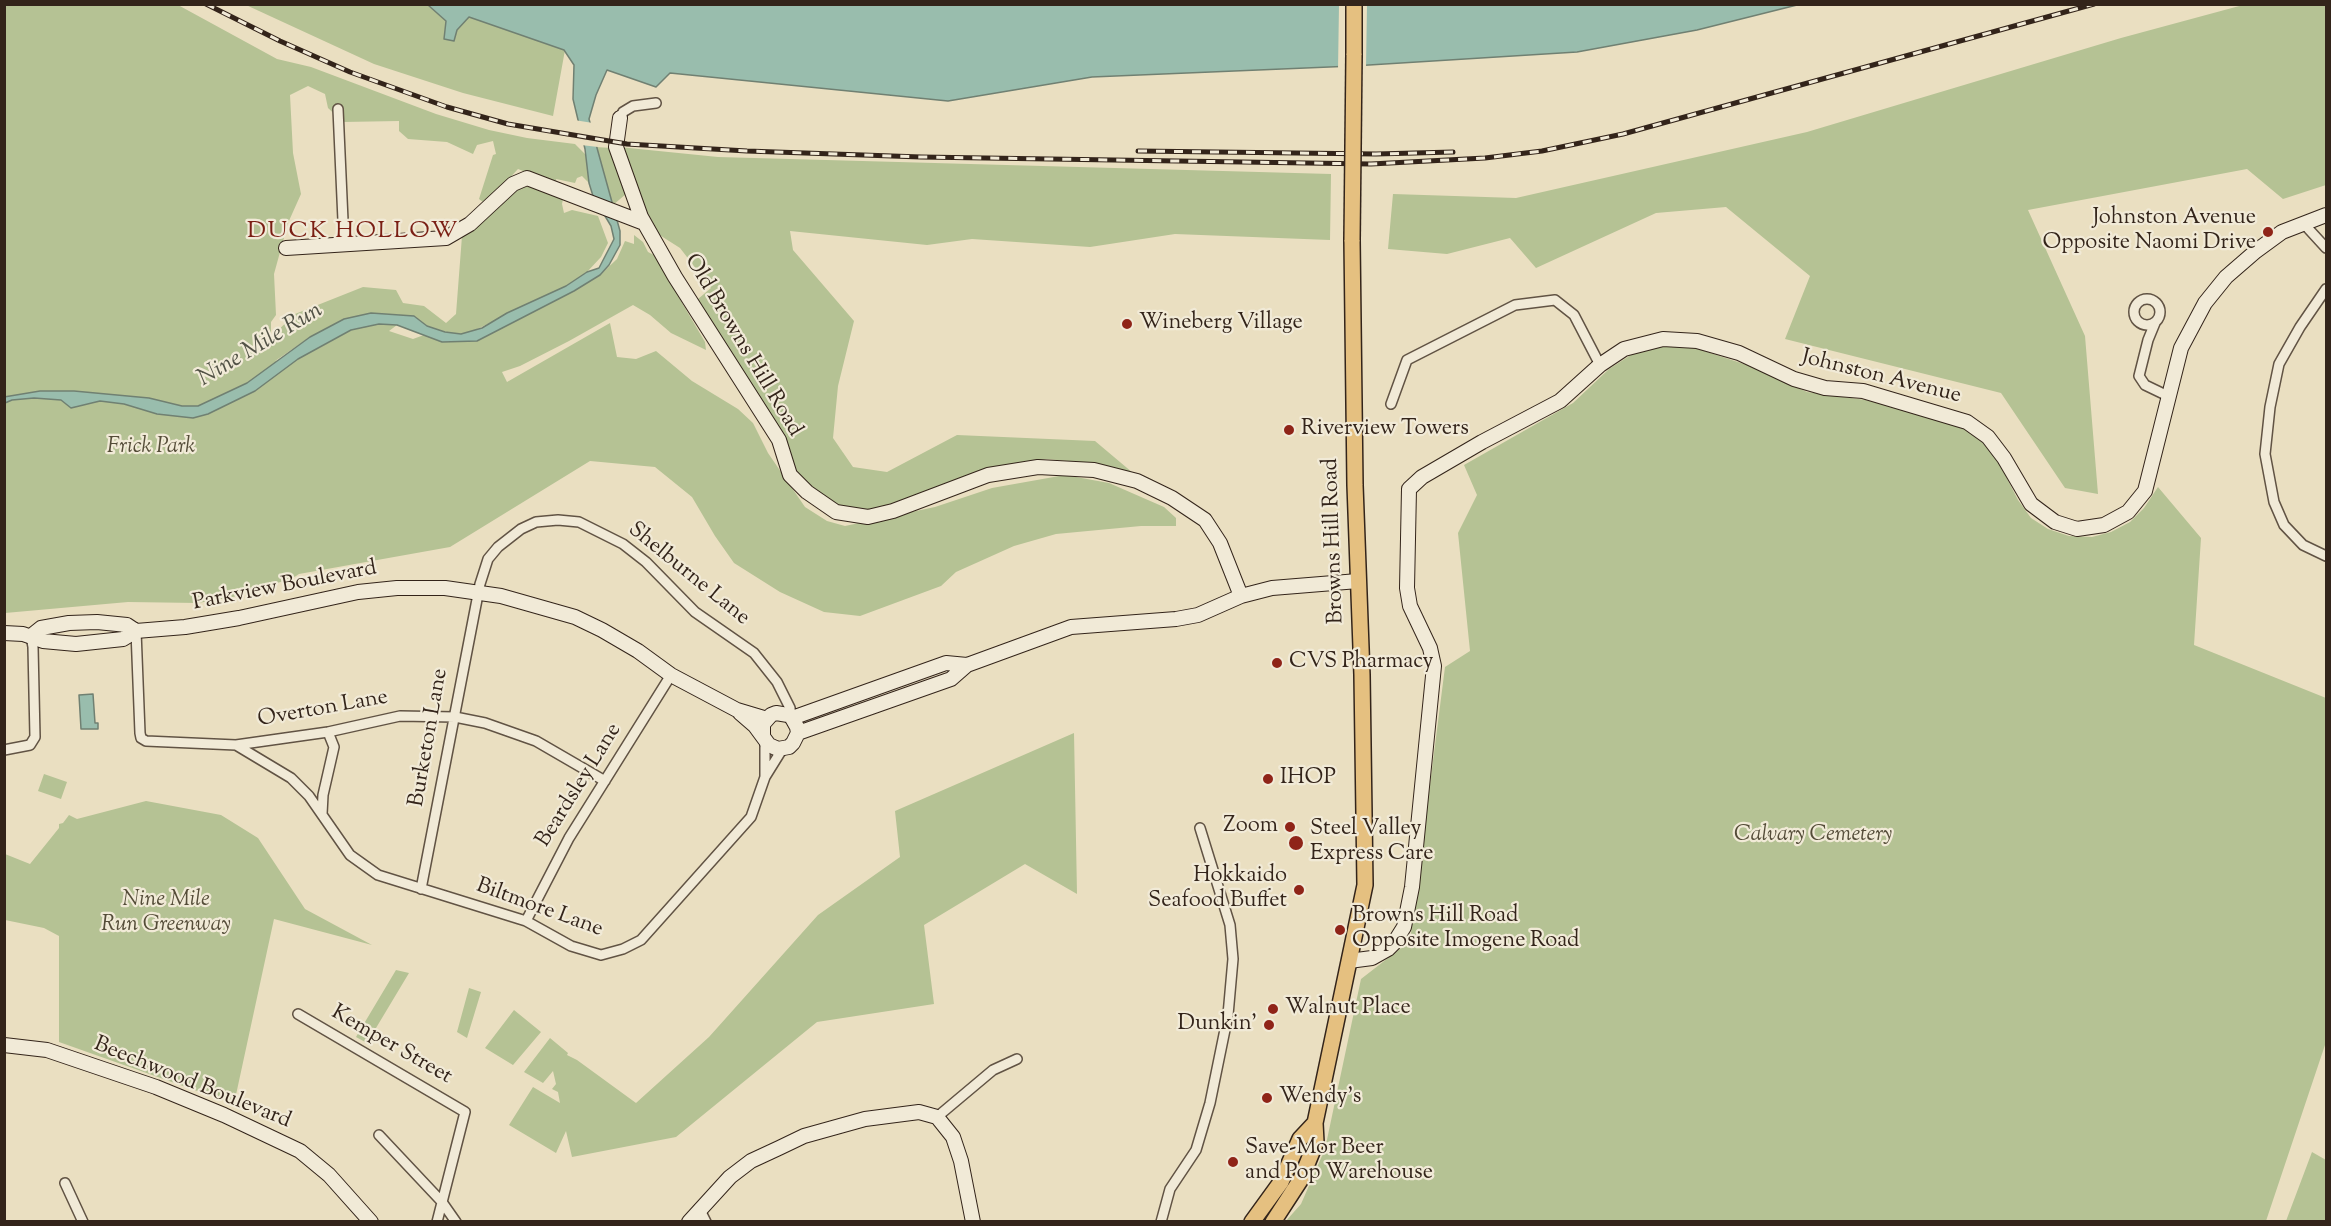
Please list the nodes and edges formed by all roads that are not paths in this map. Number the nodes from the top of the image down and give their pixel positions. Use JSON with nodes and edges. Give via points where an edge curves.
{"nodes":[{"id":1,"x":1354,"y":4,"type":"edge"},
{"id":2,"x":656,"y":103,"type":"dead end"},
{"id":3,"x":338,"y":109,"type":"dead end"},
{"id":4,"x":620,"y":118,"type":"joint"},
{"id":5,"x":2326,"y":215,"type":"edge"},
{"id":6,"x":639,"y":221,"type":"junction"},
{"id":7,"x":2304,"y":224,"type":"junction"},
{"id":8,"x":344,"y":243,"type":"junction"},
{"id":9,"x":286,"y":248,"type":"dead end"},
{"id":10,"x":2326,"y":248,"type":"edge"},
{"id":11,"x":2326,"y":289,"type":"edge"},
{"id":12,"x":2155,"y":323,"type":"junction"},
{"id":13,"x":2142,"y":325,"type":"junction"},
{"id":14,"x":2148,"y":340,"type":"junction"},
{"id":15,"x":1600,"y":364,"type":"junction"},
{"id":16,"x":2170,"y":397,"type":"junction"},
{"id":17,"x":1390,"y":405,"type":"dead end"},
{"id":18,"x":2326,"y":556,"type":"edge"},
{"id":19,"x":1358,"y":581,"type":"junction"},
{"id":20,"x":478,"y":593,"type":"junction"},
{"id":21,"x":1241,"y":596,"type":"junction"},
{"id":22,"x":136,"y":631,"type":"junction"},
{"id":23,"x":4,"y":633,"type":"edge"},
{"id":24,"x":31,"y":636,"type":"junction"},
{"id":25,"x":967,"y":665,"type":"junction"},
{"id":26,"x":671,"y":675,"type":"junction"},
{"id":27,"x":783,"y":694,"type":"junction"},
{"id":28,"x":736,"y":710,"type":"junction"},
{"id":29,"x":772,"y":716,"type":"junction"},
{"id":30,"x":454,"y":717,"type":"junction"},
{"id":31,"x":791,"y":717,"type":"junction"},
{"id":32,"x":328,"y":732,"type":"junction"},
{"id":33,"x":798,"y":733,"type":"junction"},
{"id":34,"x":764,"y":738,"type":"junction"},
{"id":35,"x":236,"y":745,"type":"junction"},
{"id":36,"x":783,"y":748,"type":"junction"},
{"id":37,"x":4,"y":750,"type":"edge"},
{"id":38,"x":765,"y":777,"type":"junction"},
{"id":39,"x":605,"y":781,"type":"junction"},
{"id":40,"x":322,"y":814,"type":"junction"},
{"id":41,"x":1200,"y":828,"type":"dead end"},
{"id":42,"x":422,"y":890,"type":"junction"},
{"id":43,"x":526,"y":921,"type":"junction"},
{"id":44,"x":1349,"y":961,"type":"junction"},
{"id":45,"x":298,"y":1014,"type":"dead end"},
{"id":46,"x":4,"y":1045,"type":"edge"},
{"id":47,"x":1017,"y":1059,"type":"dead end"},
{"id":48,"x":937,"y":1117,"type":"junction"},
{"id":49,"x":1315,"y":1123,"type":"junction"},
{"id":50,"x":379,"y":1135,"type":"dead end"},
{"id":51,"x":65,"y":1183,"type":"dead end"},
{"id":52,"x":442,"y":1202,"type":"junction"},
{"id":53,"x":699,"y":1208,"type":"junction"},
{"id":54,"x":83,"y":1221,"type":"edge"},
{"id":55,"x":371,"y":1221,"type":"edge"},
{"id":56,"x":437,"y":1221,"type":"edge"},
{"id":57,"x":456,"y":1221,"type":"edge"},
{"id":58,"x":689,"y":1221,"type":"edge"},
{"id":59,"x":706,"y":1221,"type":"edge"},
{"id":60,"x":973,"y":1221,"type":"edge"},
{"id":61,"x":1161,"y":1221,"type":"edge"},
{"id":62,"x":1252,"y":1221,"type":"edge"},
{"id":63,"x":1273,"y":1221,"type":"edge"}],
"edges":[{"from":1,"to":19,"type":"main road","name":"Browns Hill Road","bridge":true,"via":[[1352,240]]},
{"from":2,"to":4,"type":"street","name":"Old Browns Hill Road","via":[[633,106]]},
{"from":3,"to":8,"type":"street"},
{"from":4,"to":6,"type":"street","name":"Old Browns Hill Road","via":[[615,147]]},
{"from":5,"to":7,"type":"street","name":"Johnston Avenue"},
{"from":6,"to":8,"type":"street","via":[[527,178],[519,180],[470,224],[446,238]]},
{"from":6,"to":21,"type":"street","name":"Old Browns Hill Road","via":[[779,440],[790,476],[836,512],[868,517],[885,513],[988,475],[1038,467],[1094,470],[1137,481],[1205,520],[1220,543]]},
{"from":7,"to":10,"type":"street"},
{"from":7,"to":16,"type":"street","name":"Johnston Avenue","via":[[2283,232],[2256,251],[2226,277],[2205,303],[2181,348]]},
{"from":8,"to":9,"type":"street"},
{"from":11,"to":18,"type":"street","via":[[2279,364],[2265,454],[2274,502],[2284,525],[2303,545]]},
{"from":12,"to":13,"type":"street"},
{"from":12,"to":13,"type":"street","via":[[2160,307],[2146,298],[2134,309],[2135,319]]},
{"from":12,"to":14,"type":"street"},
{"from":13,"to":14,"type":"street"},
{"from":14,"to":16,"type":"street","via":[[2139,376],[2145,385]]},
{"from":15,"to":16,"type":"street","name":"Johnston Avenue","via":[[1624,349],[1663,339],[1697,341],[1739,353],[1794,379],[1825,388],[1863,391],[1967,422],[1988,436],[2031,504],[2055,522],[2078,529],[2104,525],[2128,512],[2145,491]]},
{"from":15,"to":17,"type":"street","via":[[1574,315],[1555,300],[1515,305],[1407,360]]},
{"from":15,"to":44,"type":"street","name":"Johnston Avenue","via":[[1560,401],[1482,442],[1422,477],[1409,489],[1407,588],[1410,606],[1434,666],[1412,887],[1404,927],[1394,943],[1372,958]]},
{"from":19,"to":21,"type":"street","via":[[1272,588]]},
{"from":19,"to":44,"type":"main road","name":"Browns Hill Road","via":[[1365,873]]},
{"from":20,"to":22,"type":"street","name":"Parkview Boulevard","via":[[446,588],[358,592],[239,618]]},
{"from":20,"to":26,"type":"street","name":"Parkview Boulevard","via":[[575,617],[638,651]]},
{"from":20,"to":27,"type":"street","name":"Shelburne Lane","via":[[488,560],[510,536],[536,522],[579,522],[622,544],[646,562],[695,612],[754,652]]},
{"from":20,"to":30,"type":"street","name":"Burketon Lane"},
{"from":21,"to":25,"type":"street","via":[[1198,615],[1071,627]]},
{"from":22,"to":24,"type":"street","name":"Parkview Boulevard","via":[[123,639],[100,643],[43,641]]},
{"from":22,"to":24,"type":"street","name":"Parkview Boulevard","via":[[97,622],[69,623],[41,628]]},
{"from":22,"to":35,"type":"street","name":"Overton Lane","via":[[141,738]]},
{"from":23,"to":24,"type":"street","name":"Parkview Boulevard"},
{"from":24,"to":37,"type":"street","via":[[35,737],[30,745]]},
{"from":25,"to":31,"type":"street","via":[[946,663]]},
{"from":25,"to":33,"type":"street","via":[[951,679]]},
{"from":26,"to":28,"type":"street","name":"Parkview Boulevard"},
{"from":26,"to":39,"type":"street","name":"Beardsley Lane"},
{"from":27,"to":29,"type":"street"},
{"from":27,"to":31,"type":"street","name":"Shelburne Lane"},
{"from":28,"to":29,"type":"street","name":"Parkview Boulevard"},
{"from":28,"to":34,"type":"street","name":"Parkview Boulevard"},
{"from":29,"to":31,"type":"street","name":"Parkview Boulevard","via":[[782,713]]},
{"from":29,"to":34,"type":"street","via":[[762,730]]},
{"from":30,"to":32,"type":"street","name":"Overton Lane","via":[[400,716]]},
{"from":30,"to":39,"type":"street","name":"Overton Lane","via":[[536,741]]},
{"from":30,"to":42,"type":"street","name":"Burketon Lane"},
{"from":31,"to":33,"type":"street"},
{"from":32,"to":35,"type":"street","name":"Overton Lane"},
{"from":32,"to":40,"type":"street","via":[[334,747]]},
{"from":33,"to":36,"type":"street","via":[[793,743]]},
{"from":34,"to":36,"type":"street","name":"Parkview Boulevard","via":[[773,747]]},
{"from":34,"to":38,"type":"street"},
{"from":35,"to":40,"type":"street","name":"Biltmore Lane","via":[[291,778]]},
{"from":36,"to":38,"type":"street"},
{"from":38,"to":43,"type":"street","name":"Biltmore Lane","via":[[751,817],[641,940],[601,955],[571,946]]},
{"from":39,"to":43,"type":"street","name":"Beardsley Lane","via":[[569,838]]},
{"from":40,"to":42,"type":"street","name":"Biltmore Lane","via":[[350,855],[378,875]]},
{"from":41,"to":61,"type":"street","via":[[1230,926],[1233,959],[1228,1015],[1196,1150],[1170,1189]]},
{"from":42,"to":43,"type":"street","name":"Biltmore Lane"},
{"from":44,"to":49,"type":"main road","name":"Browns Hill Road"},
{"from":45,"to":52,"type":"street","name":"Kemper Street","via":[[465,1112]]},
{"from":46,"to":55,"type":"street","name":"Beechwood Boulevard","via":[[47,1050],[156,1087],[300,1151],[329,1175]]},
{"from":47,"to":48,"type":"street","via":[[993,1070]]},
{"from":48,"to":53,"type":"street","via":[[919,1112],[876,1117],[804,1136],[751,1161]]},
{"from":48,"to":60,"type":"street","via":[[956,1144]]},
{"from":49,"to":62,"type":"main road","name":"Browns Hill Road","via":[[1300,1139],[1281,1182]]},
{"from":49,"to":63,"type":"main road","name":"Browns Hill Road","via":[[1316,1142],[1311,1157],[1292,1195]]},
{"from":50,"to":52,"type":"street"},
{"from":51,"to":54,"type":"street"},
{"from":52,"to":56,"type":"street"},
{"from":52,"to":57,"type":"street"},
{"from":53,"to":58,"type":"street"},
{"from":53,"to":59,"type":"street"}]}
